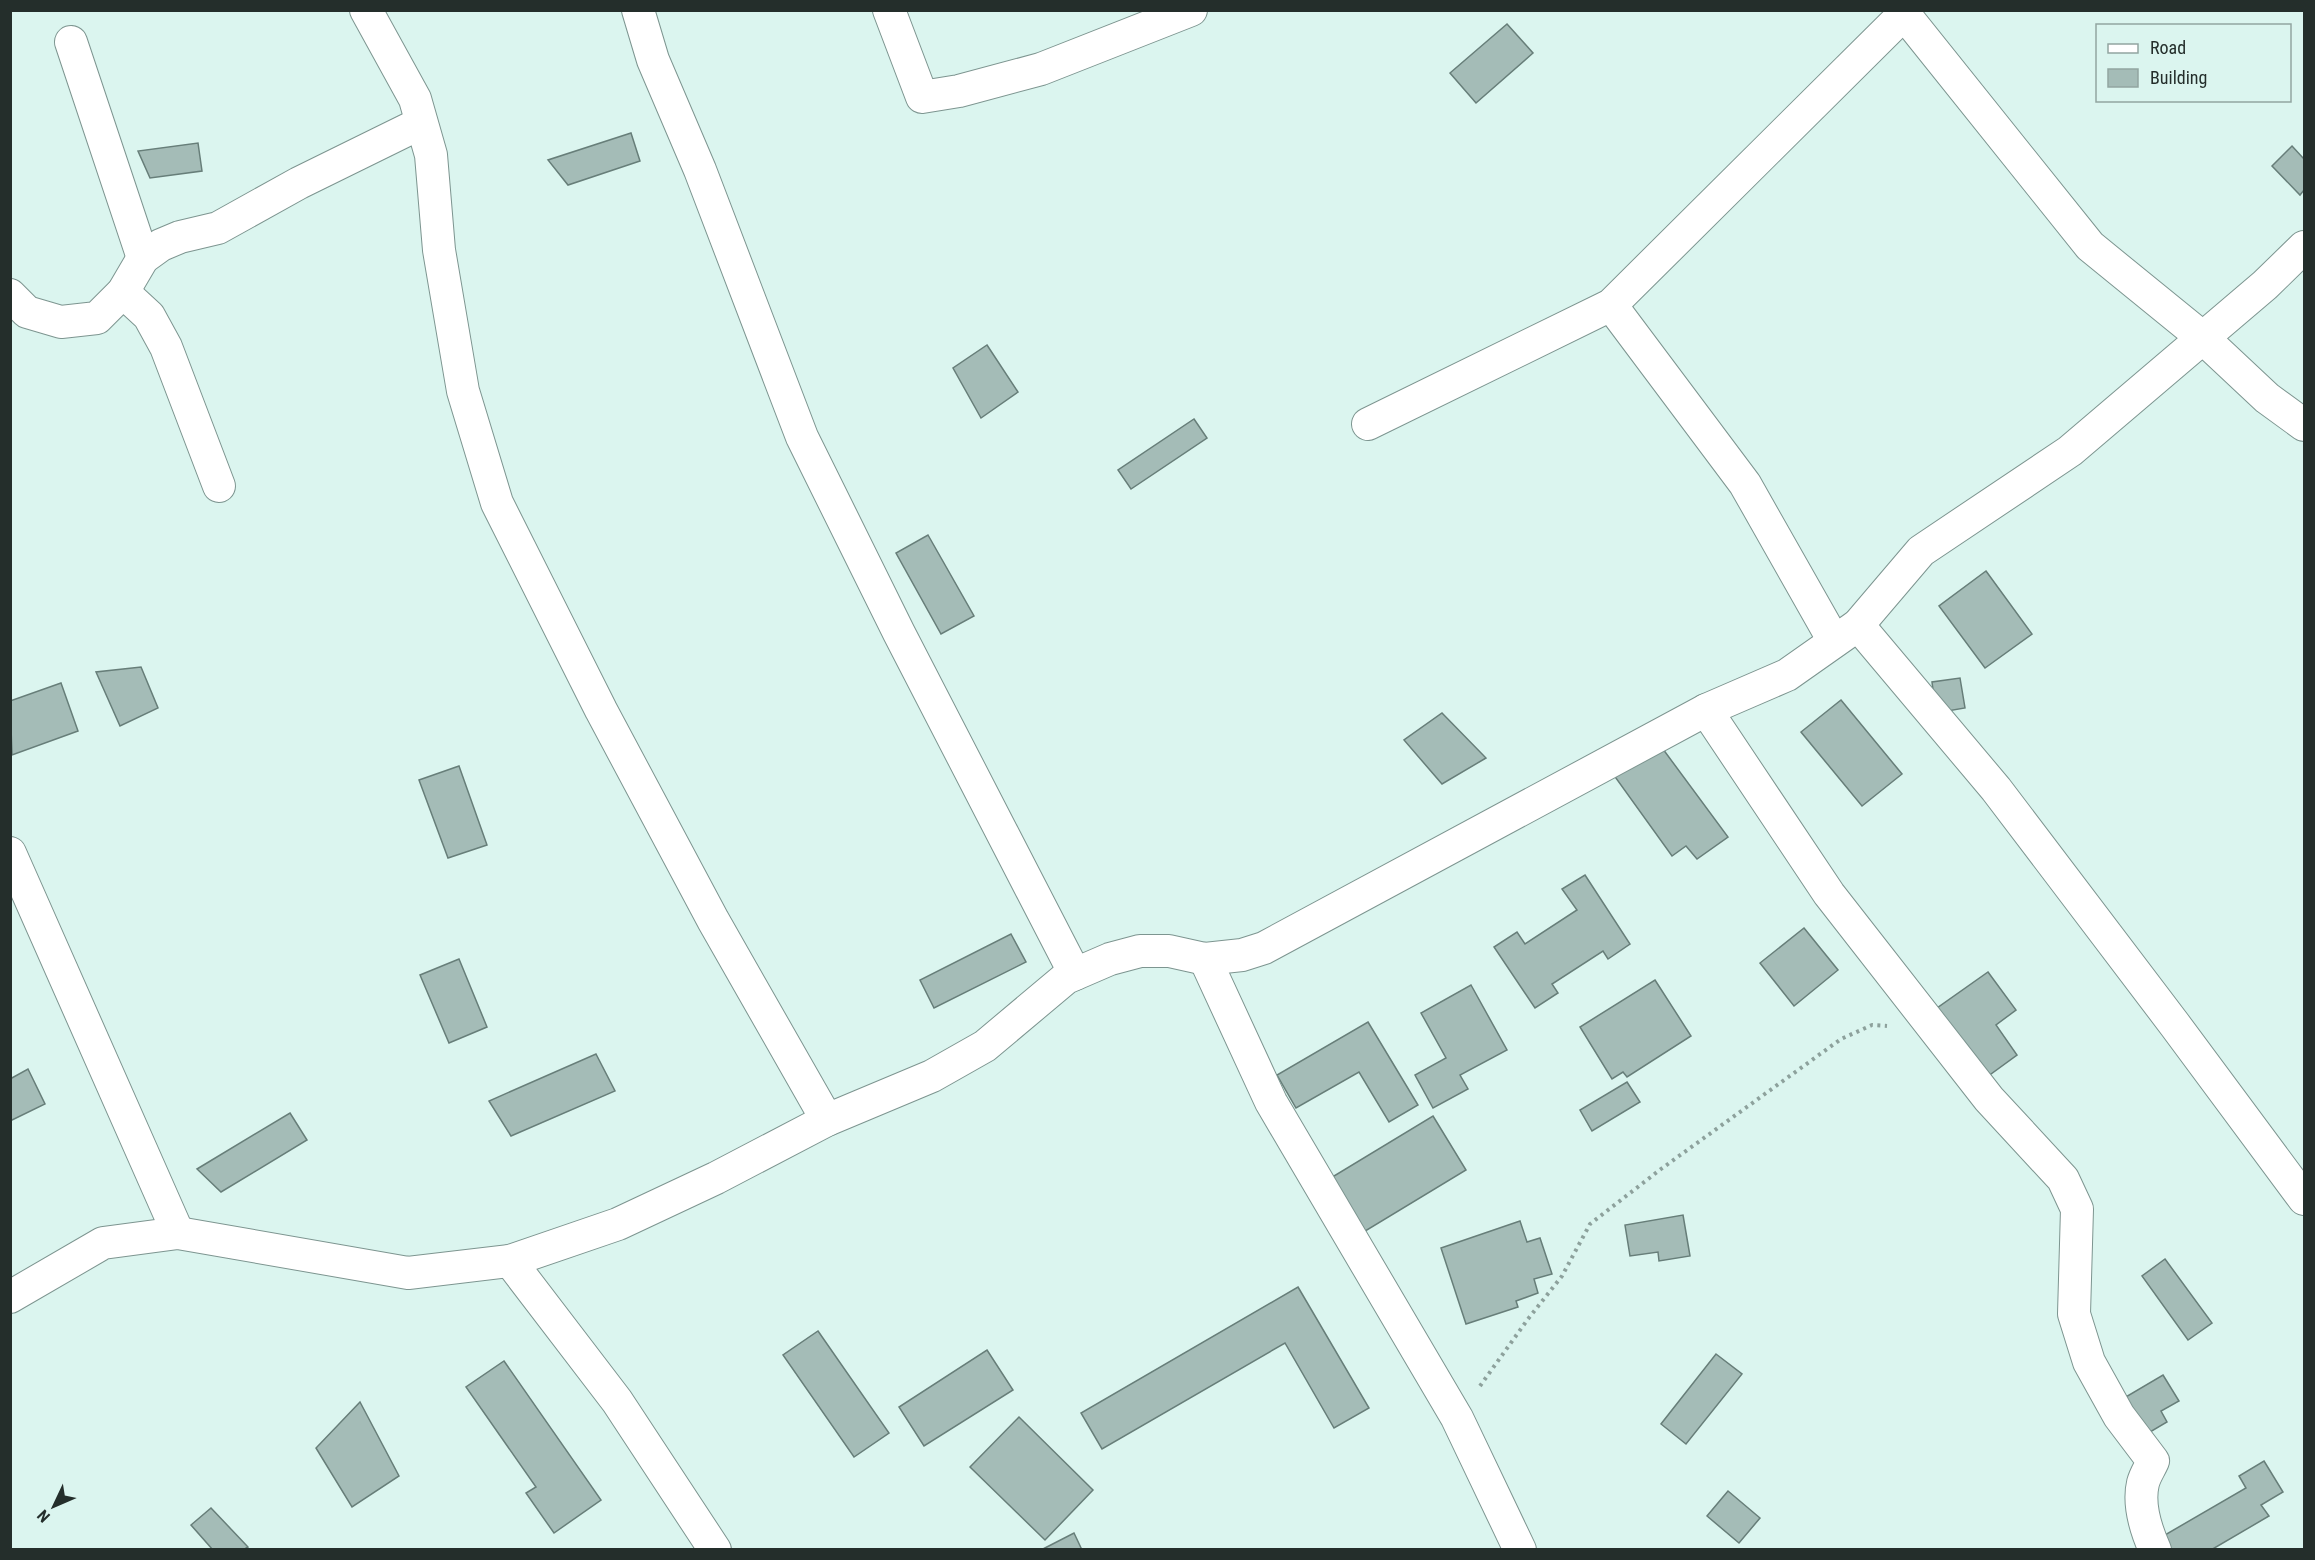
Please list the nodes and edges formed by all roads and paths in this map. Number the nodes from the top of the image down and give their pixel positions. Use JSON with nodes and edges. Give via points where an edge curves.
{"nodes":[{"id":1,"x":366,"y":10,"type":"edge"},
{"id":2,"x":638,"y":10,"type":"edge"},
{"id":3,"x":889,"y":10,"type":"edge"},
{"id":4,"x":1191,"y":10,"type":"edge"},
{"id":5,"x":1903,"y":12,"type":"edge"},
{"id":6,"x":71,"y":42,"type":"dead end"},
{"id":7,"x":421,"y":123,"type":"junction"},
{"id":8,"x":2302,"y":255,"type":"edge"},
{"id":9,"x":143,"y":258,"type":"junction"},
{"id":10,"x":123,"y":292,"type":"junction"},
{"id":11,"x":10,"y":295,"type":"edge"},
{"id":12,"x":1611,"y":305,"type":"junction"},
{"id":13,"x":2202,"y":338,"type":"junction"},
{"id":14,"x":1368,"y":424,"type":"dead end"},
{"id":15,"x":2304,"y":425,"type":"edge"},
{"id":16,"x":219,"y":486,"type":"dead end"},
{"id":17,"x":1846,"y":633,"type":"junction"},
{"id":18,"x":1707,"y":710,"type":"junction"},
{"id":19,"x":10,"y":853,"type":"edge"},
{"id":20,"x":1205,"y":959,"type":"junction"},
{"id":21,"x":1075,"y":974,"type":"junction"},
{"id":22,"x":1937,"y":1031,"type":"junction"},
{"id":23,"x":827,"y":1120,"type":"junction"},
{"id":24,"x":2304,"y":1199,"type":"edge"},
{"id":25,"x":178,"y":1233,"type":"junction"},
{"id":26,"x":510,"y":1261,"type":"junction"},
{"id":27,"x":10,"y":1297,"type":"edge"},
{"id":28,"x":1457,"y":1419,"type":"junction"},
{"id":29,"x":715,"y":1550,"type":"edge"},
{"id":30,"x":1520,"y":1550,"type":"edge"},
{"id":31,"x":2155,"y":1550,"type":"edge"}],
"edges":[{"from":1,"to":7,"type":"street","via":[[415,99]]},
{"from":2,"to":21,"type":"street","via":[[653,60],[700,170],[802,437]]},
{"from":3,"to":4,"type":"street","via":[[922,97],[1041,69]]},
{"from":5,"to":12,"type":"street"},
{"from":5,"to":13,"type":"street","via":[[2090,246]]},
{"from":6,"to":9,"type":"street"},
{"from":7,"to":9,"type":"street","via":[[218,228],[180,237]]},
{"from":7,"to":23,"type":"street","via":[[431,155],[439,250],[463,391],[497,503],[545,604],[692,881]]},
{"from":8,"to":13,"type":"street"},
{"from":9,"to":10,"type":"street"},
{"from":10,"to":11,"type":"street","via":[[97,318],[62,322],[27,312]]},
{"from":10,"to":16,"type":"street","via":[[149,316],[166,347]]},
{"from":12,"to":14,"type":"street"},
{"from":12,"to":17,"type":"street","via":[[1745,484]]},
{"from":13,"to":15,"type":"street","via":[[2267,399]]},
{"from":13,"to":17,"type":"street","via":[[2070,451],[1921,551]]},
{"from":17,"to":18,"type":"street","via":[[1787,675]]},
{"from":17,"to":24,"type":"street","via":[[1996,789]]},
{"from":18,"to":20,"type":"street","via":[[1264,948]]},
{"from":18,"to":22,"type":"street","via":[[1829,894]]},
{"from":19,"to":25,"type":"street"},
{"from":20,"to":21,"type":"street","via":[[1169,951],[1140,951]]},
{"from":20,"to":28,"type":"street","via":[[1271,1102]]},
{"from":21,"to":23,"type":"street","via":[[985,1046],[932,1076]]},
{"from":22,"to":28,"type":"path","via":[[1872,1025],[1841,1039],[1612,1206],[1590,1224],[1562,1276]]},
{"from":22,"to":31,"type":"street","via":[[1989,1099],[2063,1179],[2077,1209],[2074,1314],[2089,1362],[2119,1416],[2153,1461],[2143,1483],[2143,1509]]},
{"from":23,"to":26,"type":"street","via":[[618,1224]]},
{"from":25,"to":26,"type":"street","via":[[408,1273]]},
{"from":25,"to":27,"type":"street","via":[[103,1243]]},
{"from":26,"to":29,"type":"street","via":[[617,1401]]},
{"from":28,"to":30,"type":"street"}]}
